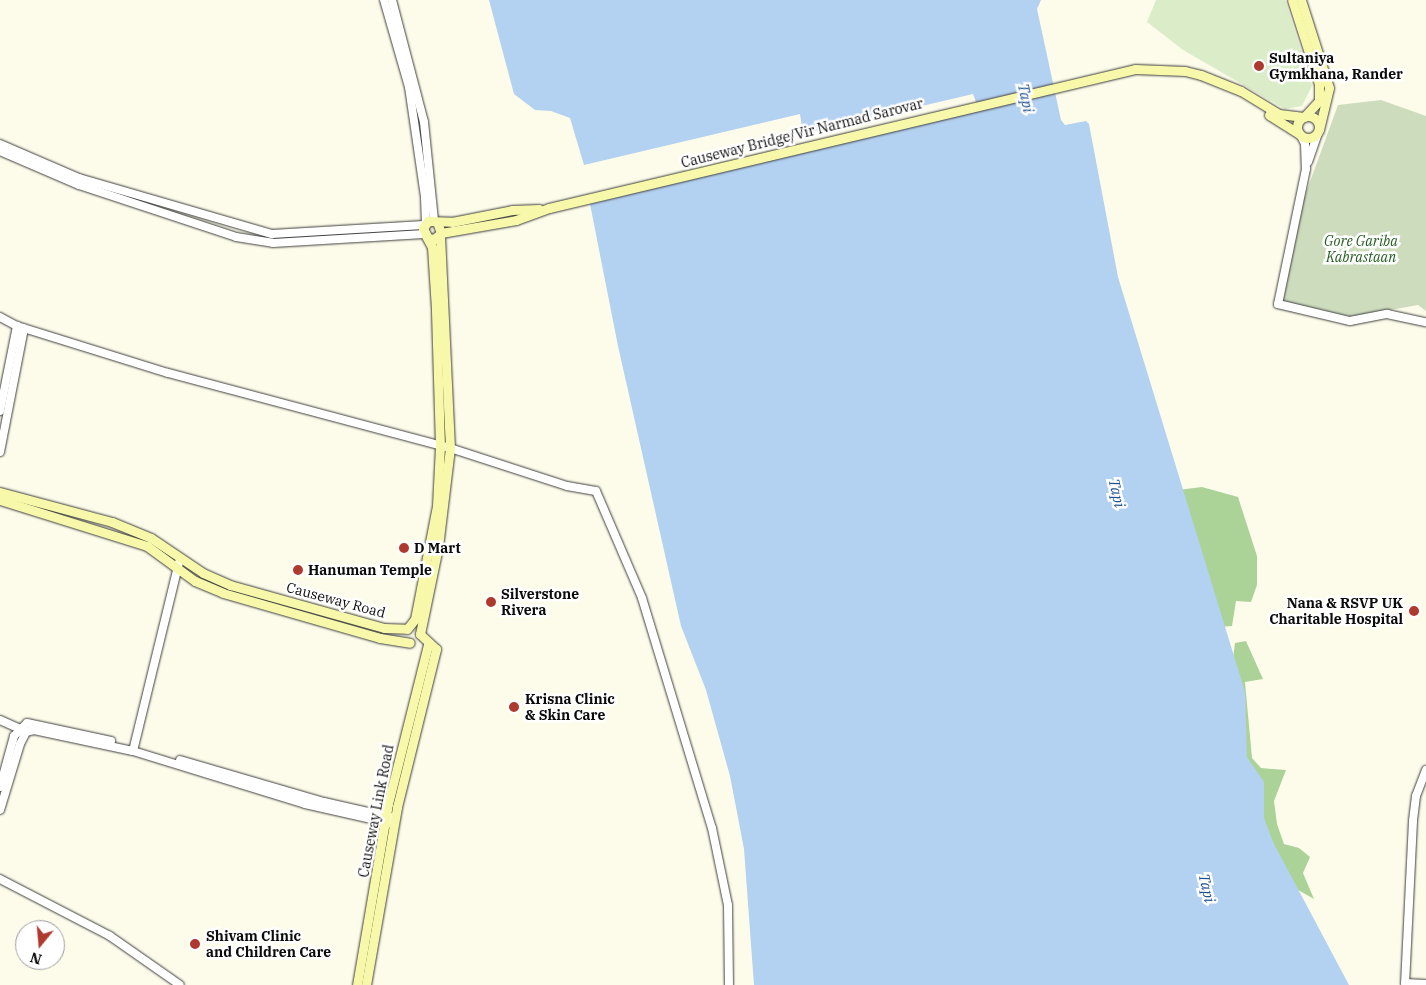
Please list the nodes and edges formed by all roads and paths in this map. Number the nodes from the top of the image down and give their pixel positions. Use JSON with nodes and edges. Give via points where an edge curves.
{"nodes":[{"id":1,"x":384,"y":0,"type":"edge"},
{"id":2,"x":392,"y":0,"type":"edge"},
{"id":3,"x":1292,"y":0,"type":"edge"},
{"id":4,"x":1300,"y":0,"type":"edge"},
{"id":5,"x":1232,"y":88,"type":"junction"},
{"id":6,"x":1304,"y":117,"type":"junction"},
{"id":7,"x":1319,"y":130,"type":"junction"},
{"id":8,"x":1300,"y":134,"type":"junction"},
{"id":9,"x":0,"y":144,"type":"edge"},
{"id":10,"x":0,"y":151,"type":"edge"},
{"id":11,"x":1306,"y":169,"type":"junction"},
{"id":12,"x":549,"y":208,"type":"junction"},
{"id":13,"x":428,"y":227,"type":"junction"},
{"id":14,"x":247,"y":228,"type":"junction"},
{"id":15,"x":440,"y":234,"type":"junction"},
{"id":16,"x":246,"y":239,"type":"junction"},
{"id":17,"x":0,"y":317,"type":"edge"},
{"id":18,"x":1426,"y":322,"type":"edge"},
{"id":19,"x":20,"y":327,"type":"junction"},
{"id":20,"x":0,"y":411,"type":"edge"},
{"id":21,"x":440,"y":446,"type":"junction"},
{"id":22,"x":450,"y":448,"type":"junction"},
{"id":23,"x":0,"y":452,"type":"edge"},
{"id":24,"x":0,"y":492,"type":"edge"},
{"id":25,"x":0,"y":500,"type":"edge"},
{"id":26,"x":180,"y":558,"type":"junction"},
{"id":27,"x":178,"y":569,"type":"junction"},
{"id":28,"x":407,"y":629,"type":"junction"},
{"id":29,"x":420,"y":634,"type":"junction"},
{"id":30,"x":411,"y":643,"type":"junction"},
{"id":31,"x":432,"y":647,"type":"junction"},
{"id":32,"x":0,"y":720,"type":"edge"},
{"id":33,"x":23,"y":730,"type":"junction"},
{"id":34,"x":133,"y":749,"type":"junction"},
{"id":35,"x":1426,"y":770,"type":"edge"},
{"id":36,"x":0,"y":787,"type":"edge"},
{"id":37,"x":0,"y":810,"type":"edge"},
{"id":38,"x":390,"y":820,"type":"junction"},
{"id":39,"x":0,"y":879,"type":"edge"},
{"id":40,"x":1426,"y":984,"type":"edge"},
{"id":41,"x":180,"y":985,"type":"edge"},
{"id":42,"x":357,"y":985,"type":"edge"},
{"id":43,"x":366,"y":985,"type":"edge"},
{"id":44,"x":729,"y":985,"type":"edge"}],
"edges":[{"from":1,"to":13,"type":"street","via":[[409,88]]},
{"from":2,"to":13,"type":"street","via":[[424,122]]},
{"from":3,"to":6,"type":"main road","via":[[1319,84],[1319,100]]},
{"from":4,"to":7,"type":"main road","via":[[1329,88]]},
{"from":5,"to":6,"type":"main road","via":[[1279,114]]},
{"from":5,"to":8,"type":"main road","via":[[1239,96]]},
{"from":5,"to":12,"type":"main road","name":"Causeway Bridge/Vir Narmad Sarovar","via":[[1185,71],[1135,69]]},
{"from":6,"to":7,"type":"main road","via":[[1317,120]]},
{"from":6,"to":8,"type":"main road","via":[[1298,124]]},
{"from":7,"to":8,"type":"main road","via":[[1309,138]]},
{"from":7,"to":11,"type":"street"},
{"from":8,"to":11,"type":"street","via":[[1305,144]]},
{"from":9,"to":14,"type":"street","via":[[79,178]]},
{"from":10,"to":16,"type":"street","via":[[80,185]]},
{"from":11,"to":18,"type":"street","via":[[1278,304],[1350,322],[1387,314]]},
{"from":12,"to":13,"type":"main road","via":[[512,210]]},
{"from":12,"to":15,"type":"main road","via":[[516,220]]},
{"from":13,"to":14,"type":"street","via":[[360,227],[272,234]]},
{"from":13,"to":15,"type":"main road"},
{"from":13,"to":15,"type":"main road","via":[[434,239]]},
{"from":13,"to":16,"type":"street","via":[[273,242]]},
{"from":13,"to":21,"type":"main road","via":[[436,309]]},
{"from":14,"to":16,"type":"street"},
{"from":15,"to":22,"type":"main road"},
{"from":17,"to":19,"type":"street"},
{"from":19,"to":20,"type":"street"},
{"from":19,"to":21,"type":"street","via":[[168,373]]},
{"from":19,"to":23,"type":"street"},
{"from":21,"to":22,"type":"street"},
{"from":21,"to":28,"type":"main road","via":[[437,506],[415,619]]},
{"from":22,"to":29,"type":"main road","via":[[438,547]]},
{"from":22,"to":44,"type":"street","via":[[599,494],[642,598],[712,828],[728,906]]},
{"from":24,"to":26,"type":"main road","name":"Causeway Road","via":[[112,522],[151,538]]},
{"from":25,"to":27,"type":"main road","name":"Causeway Road","via":[[147,546]]},
{"from":26,"to":27,"type":"street"},
{"from":26,"to":28,"type":"main road","name":"Causeway Road","via":[[230,585],[384,628]]},
{"from":27,"to":30,"type":"main road","name":"Causeway Road","via":[[223,593],[380,638]]},
{"from":27,"to":34,"type":"street"},
{"from":28,"to":29,"type":"main road","via":[[414,628]]},
{"from":28,"to":30,"type":"main road","via":[[405,638]]},
{"from":29,"to":30,"type":"main road","via":[[417,641]]},
{"from":29,"to":31,"type":"main road"},
{"from":30,"to":31,"type":"main road","name":"Causeway Road"},
{"from":31,"to":38,"type":"main road","name":"Causeway Link Road"},
{"from":32,"to":33,"type":"street"},
{"from":33,"to":34,"type":"street"},
{"from":33,"to":36,"type":"street"},
{"from":33,"to":37,"type":"street"},
{"from":34,"to":38,"type":"street","via":[[305,804]]},
{"from":35,"to":40,"type":"street","via":[[1416,796],[1413,821],[1405,983]]},
{"from":38,"to":42,"type":"main road","name":"Causeway Link Road"},
{"from":38,"to":43,"type":"main road"},
{"from":39,"to":41,"type":"street","via":[[110,936]]}]}
